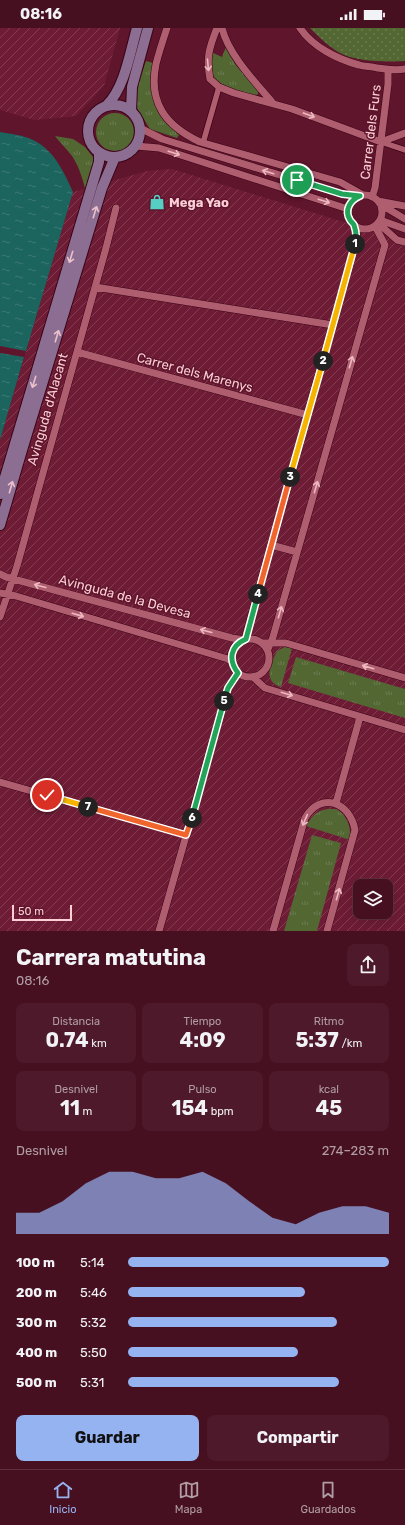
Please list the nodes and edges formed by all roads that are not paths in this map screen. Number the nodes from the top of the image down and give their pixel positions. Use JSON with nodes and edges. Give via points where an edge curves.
{"nodes":[{"id":1,"x":137,"y":28,"type":"edge"},
{"id":2,"x":148,"y":28,"type":"edge"},
{"id":3,"x":167,"y":28,"type":"edge"},
{"id":4,"x":217,"y":28,"type":"edge"},
{"id":5,"x":222,"y":28,"type":"edge"},
{"id":6,"x":300,"y":28,"type":"edge"},
{"id":7,"x":405,"y":69,"type":"edge"},
{"id":8,"x":388,"y":70,"type":"junction"},
{"id":9,"x":219,"y":87,"type":"junction"},
{"id":10,"x":273,"y":103,"type":"junction"},
{"id":11,"x":107,"y":105,"type":"junction"},
{"id":12,"x":131,"y":111,"type":"junction"},
{"id":13,"x":140,"y":128,"type":"junction"},
{"id":14,"x":405,"y":133,"type":"edge"},
{"id":15,"x":381,"y":142,"type":"junction"},
{"id":16,"x":203,"y":143,"type":"junction"},
{"id":17,"x":136,"y":146,"type":"junction"},
{"id":18,"x":405,"y":150,"type":"edge"},
{"id":19,"x":99,"y":153,"type":"junction"},
{"id":20,"x":115,"y":158,"type":"junction"},
{"id":21,"x":361,"y":196,"type":"junction"},
{"id":22,"x":377,"y":201,"type":"junction"},
{"id":23,"x":405,"y":206,"type":"edge"},
{"id":24,"x":116,"y":208,"type":"dead end"},
{"id":25,"x":348,"y":209,"type":"junction"},
{"id":26,"x":405,"y":219,"type":"edge"},
{"id":27,"x":378,"y":223,"type":"junction"},
{"id":28,"x":354,"y":225,"type":"junction"},
{"id":29,"x":405,"y":229,"type":"edge"},
{"id":30,"x":405,"y":242,"type":"edge"},
{"id":31,"x":95,"y":287,"type":"junction"},
{"id":32,"x":333,"y":325,"type":"junction"},
{"id":33,"x":77,"y":352,"type":"junction"},
{"id":34,"x":308,"y":415,"type":"junction"},
{"id":35,"x":0,"y":494,"type":"edge"},
{"id":36,"x":0,"y":525,"type":"edge"},
{"id":37,"x":271,"y":545,"type":"junction"},
{"id":38,"x":297,"y":552,"type":"junction"},
{"id":39,"x":0,"y":574,"type":"edge"},
{"id":40,"x":13,"y":579,"type":"junction"},
{"id":41,"x":3,"y":594,"type":"edge"},
{"id":42,"x":0,"y":616,"type":"edge"},
{"id":43,"x":245,"y":640,"type":"junction"},
{"id":44,"x":267,"y":645,"type":"junction"},
{"id":45,"x":231,"y":661,"type":"junction"},
{"id":46,"x":238,"y":673,"type":"junction"},
{"id":47,"x":253,"y":677,"type":"junction"},
{"id":48,"x":405,"y":678,"type":"edge"},
{"id":49,"x":360,"y":717,"type":"junction"},
{"id":50,"x":405,"y":730,"type":"edge"},
{"id":51,"x":0,"y":782,"type":"edge"},
{"id":52,"x":336,"y":803,"type":"junction"},
{"id":53,"x":186,"y":835,"type":"junction"},
{"id":54,"x":159,"y":931,"type":"edge"},
{"id":55,"x":273,"y":931,"type":"edge"},
{"id":56,"x":328,"y":931,"type":"edge"}],
"edges":[{"from":1,"to":11,"type":"main road","via":[[120,87],[115,98]]},
{"from":2,"to":12,"type":"main road","via":[[132,87]]},
{"from":3,"to":16,"type":"street","via":[[156,64],[156,99],[172,125]]},
{"from":4,"to":9,"type":"street","one_way":true,"via":[[207,59],[210,79]]},
{"from":5,"to":10,"type":"street","via":[[223,35],[235,55]]},
{"from":6,"to":8,"type":"street","via":[[318,46],[336,58],[360,66]]},
{"from":7,"to":8,"type":"street"},
{"from":8,"to":15,"type":"street","name":"Carrer dels Furs"},
{"from":9,"to":10,"type":"street"},
{"from":9,"to":16,"type":"street"},
{"from":10,"to":15,"type":"street","one_way":true},
{"from":11,"to":12,"type":"main road","via":[[120,106]]},
{"from":11,"to":19,"type":"main road","via":[[94,114],[87,129],[91,144]]},
{"from":12,"to":13,"type":"main road"},
{"from":13,"to":17,"type":"main road"},
{"from":21,"to":13,"type":"street","one_way":true,"via":[[342,194],[162,139]]},
{"from":14,"to":15,"type":"street"},
{"from":15,"to":18,"type":"street"},
{"from":15,"to":22,"type":"street","name":"Carrer dels Furs","via":[[375,188]]},
{"from":16,"to":21,"type":"street","via":[[340,182]]},
{"from":17,"to":20,"type":"main road","via":[[127,154]]},
{"from":17,"to":25,"type":"street","one_way":true,"via":[[159,148]]},
{"from":19,"to":20,"type":"main road"},
{"from":19,"to":35,"type":"main road","name":"Avinguda d'Alacant","one_way":true,"via":[[99,162]]},
{"from":36,"to":20,"type":"main road","name":"Avinguda d'Alacant","one_way":true,"via":[[100,195]]},
{"from":21,"to":22,"type":"street"},
{"from":21,"to":25,"type":"street","via":[[352,201]]},
{"from":22,"to":23,"type":"street"},
{"from":22,"to":26,"type":"street"},
{"from":22,"to":27,"type":"street","via":[[382,210]]},
{"from":24,"to":31,"type":"street","name":"Avinguda d'Alacant"},
{"from":25,"to":28,"type":"street","via":[[349,219]]},
{"from":27,"to":28,"type":"street","via":[[370,229]]},
{"from":27,"to":29,"type":"street"},
{"from":27,"to":30,"type":"street","via":[[397,240]]},
{"from":38,"to":27,"type":"street","one_way":true,"via":[[385,245]]},
{"from":28,"to":32,"type":"street","via":[[357,238]]},
{"from":31,"to":32,"type":"street"},
{"from":31,"to":33,"type":"street","name":"Avinguda d'Alacant"},
{"from":32,"to":34,"type":"street"},
{"from":33,"to":34,"type":"street","name":"Carrer dels Marenys"},
{"from":33,"to":40,"type":"street","name":"Avinguda d'Alacant"},
{"from":34,"to":37,"type":"street"},
{"from":37,"to":38,"type":"street"},
{"from":37,"to":43,"type":"street"},
{"from":44,"to":38,"type":"street","one_way":true},
{"from":39,"to":40,"type":"street","name":"Avinguda de la Devesa"},
{"from":40,"to":41,"type":"street","name":"Avinguda d'Alacant"},
{"from":43,"to":40,"type":"street","name":"Avinguda de la Devesa","one_way":true},
{"from":41,"to":42,"type":"street","name":"Avinguda d'Alacant"},
{"from":41,"to":45,"type":"street","one_way":true},
{"from":43,"to":44,"type":"street","via":[[257,640]]},
{"from":43,"to":45,"type":"street","via":[[234,647]]},
{"from":44,"to":47,"type":"street","via":[[270,657],[268,665],[265,671]]},
{"from":48,"to":44,"type":"street","one_way":true,"via":[[286,643]]},
{"from":45,"to":46,"type":"street"},
{"from":46,"to":47,"type":"street"},
{"from":46,"to":53,"type":"street","via":[[228,688]]},
{"from":47,"to":49,"type":"street","one_way":true,"via":[[265,688]]},
{"from":49,"to":50,"type":"street"},
{"from":49,"to":52,"type":"street"},
{"from":51,"to":53,"type":"street"},
{"from":52,"to":55,"type":"street","one_way":true,"via":[[317,806],[305,818]]},
{"from":56,"to":52,"type":"street","one_way":true,"via":[[355,830],[350,814]]},
{"from":53,"to":54,"type":"street"}]}
